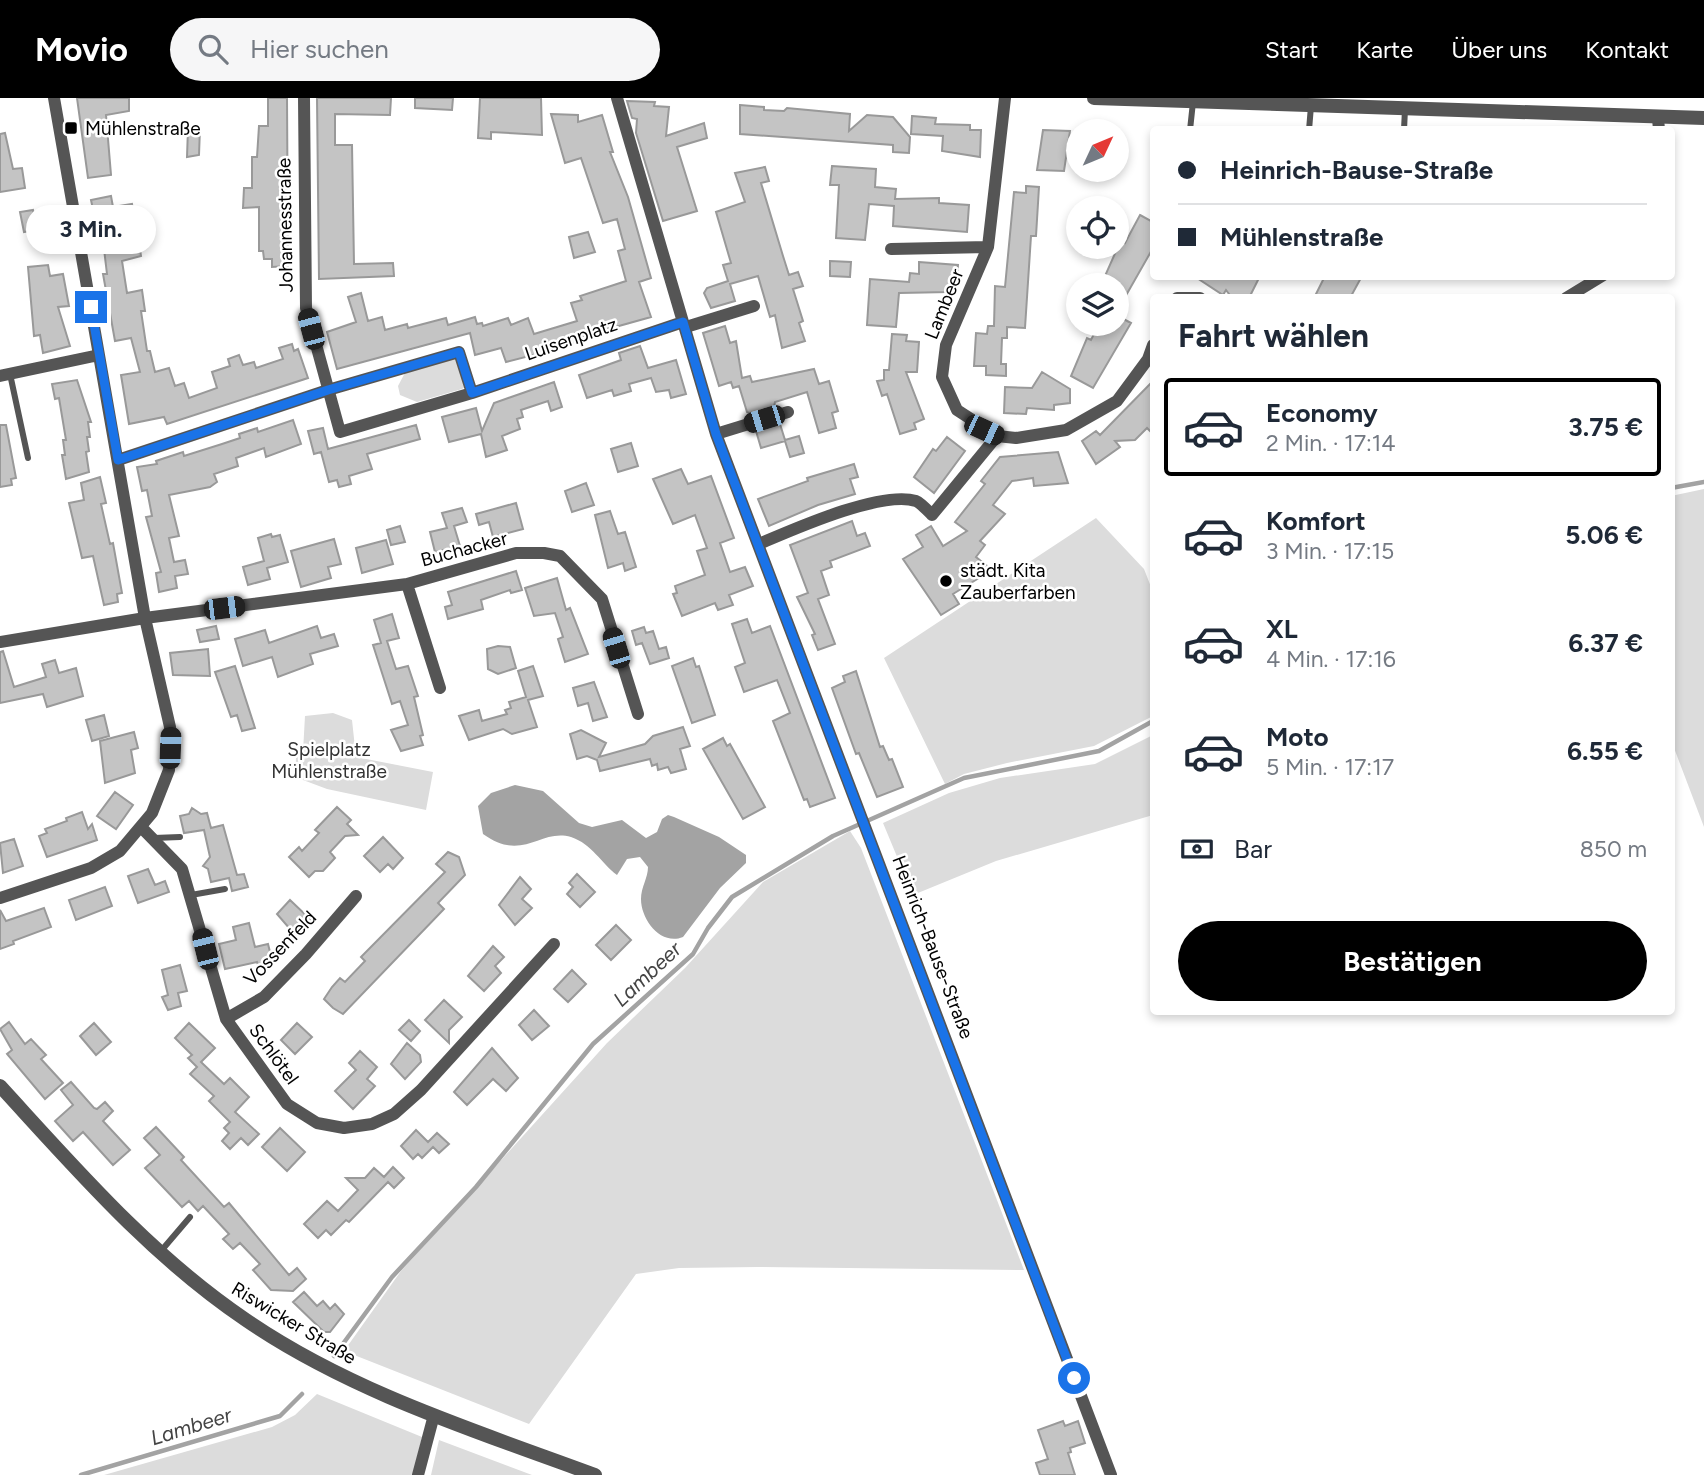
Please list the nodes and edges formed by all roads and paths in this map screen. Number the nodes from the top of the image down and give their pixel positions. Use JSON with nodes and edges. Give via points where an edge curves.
{"nodes":[{"id":1,"x":54,"y":98,"type":"edge"},
{"id":2,"x":304,"y":98,"type":"edge"},
{"id":3,"x":617,"y":98,"type":"edge"},
{"id":4,"x":1005,"y":98,"type":"edge"},
{"id":5,"x":1094,"y":98,"type":"edge"},
{"id":6,"x":1138,"y":99,"type":"edge"},
{"id":7,"x":1193,"y":102,"type":"junction"},
{"id":8,"x":1311,"y":104,"type":"junction"},
{"id":9,"x":1514,"y":104,"type":"edge"},
{"id":10,"x":1405,"y":107,"type":"junction"},
{"id":11,"x":1704,"y":118,"type":"edge"},
{"id":12,"x":1659,"y":124,"type":"edge"},
{"id":13,"x":1190,"y":126,"type":"edge"},
{"id":14,"x":1309,"y":126,"type":"edge"},
{"id":15,"x":1404,"y":126,"type":"edge"},
{"id":16,"x":988,"y":247,"type":"junction"},
{"id":17,"x":891,"y":249,"type":"dead end"},
{"id":18,"x":1595,"y":280,"type":"edge"},
{"id":19,"x":1573,"y":294,"type":"edge"},
{"id":20,"x":754,"y":306,"type":"dead end"},
{"id":21,"x":685,"y":325,"type":"junction"},
{"id":22,"x":1150,"y":353,"type":"edge"},
{"id":23,"x":99,"y":355,"type":"junction"},
{"id":24,"x":5,"y":375,"type":"edge"},
{"id":25,"x":328,"y":390,"type":"junction"},
{"id":26,"x":472,"y":393,"type":"junction"},
{"id":27,"x":788,"y":412,"type":"dead end"},
{"id":28,"x":716,"y":434,"type":"junction"},
{"id":29,"x":997,"y":436,"type":"junction"},
{"id":30,"x":28,"y":458,"type":"dead end"},
{"id":31,"x":118,"y":460,"type":"junction"},
{"id":32,"x":759,"y":544,"type":"junction"},
{"id":33,"x":407,"y":584,"type":"junction"},
{"id":34,"x":145,"y":618,"type":"junction"},
{"id":35,"x":0,"y":642,"type":"edge"},
{"id":36,"x":440,"y":688,"type":"dead end"},
{"id":37,"x":638,"y":715,"type":"dead end"},
{"id":38,"x":142,"y":828,"type":"junction"},
{"id":39,"x":180,"y":837,"type":"dead end"},
{"id":40,"x":152,"y":839,"type":"junction"},
{"id":41,"x":225,"y":889,"type":"dead end"},
{"id":42,"x":191,"y":895,"type":"junction"},
{"id":43,"x":356,"y":896,"type":"dead end"},
{"id":44,"x":0,"y":898,"type":"edge"},
{"id":45,"x":554,"y":944,"type":"dead end"},
{"id":46,"x":226,"y":1019,"type":"junction"},
{"id":47,"x":0,"y":1086,"type":"edge"},
{"id":48,"x":190,"y":1217,"type":"dead end"},
{"id":49,"x":159,"y":1253,"type":"junction"},
{"id":50,"x":434,"y":1415,"type":"junction"},
{"id":51,"x":418,"y":1475,"type":"edge"},
{"id":52,"x":595,"y":1475,"type":"edge"},
{"id":53,"x":1111,"y":1475,"type":"edge"}],
"edges":[{"from":1,"to":23,"type":"street"},
{"from":2,"to":25,"type":"street","name":"Johannesstraße","via":[[306,308]]},
{"from":3,"to":21,"type":"street","name":"Heinrich-Bause-Straße"},
{"from":4,"to":16,"type":"street","name":"Lambeer"},
{"from":5,"to":6,"type":"street"},
{"from":6,"to":7,"type":"street"},
{"from":7,"to":8,"type":"street"},
{"from":7,"to":13,"type":"lane"},
{"from":8,"to":10,"type":"street"},
{"from":8,"to":14,"type":"lane"},
{"from":9,"to":10,"type":"street"},
{"from":9,"to":12,"type":"street"},
{"from":10,"to":15,"type":"lane"},
{"from":11,"to":12,"type":"street"},
{"from":16,"to":17,"type":"street","name":"Lambeer"},
{"from":16,"to":29,"type":"street","name":"Lambeer","via":[[946,345],[942,377],[957,410]]},
{"from":18,"to":19,"type":"street"},
{"from":20,"to":21,"type":"street"},
{"from":21,"to":26,"type":"street","name":"Luisenplatz"},
{"from":21,"to":28,"type":"street","name":"Heinrich-Bause-Straße"},
{"from":22,"to":29,"type":"street","via":[[1117,401],[1086,421],[1048,434]]},
{"from":23,"to":24,"type":"street"},
{"from":23,"to":31,"type":"street"},
{"from":24,"to":30,"type":"lane"},
{"from":25,"to":26,"type":"street","via":[[459,352]]},
{"from":25,"to":26,"type":"street","name":"Luisenplatz","via":[[340,432]]},
{"from":25,"to":31,"type":"street"},
{"from":27,"to":28,"type":"street"},
{"from":28,"to":32,"type":"street","name":"Heinrich-Bause-Straße"},
{"from":29,"to":32,"type":"street","via":[[932,515],[916,501],[883,500]]},
{"from":31,"to":34,"type":"street"},
{"from":32,"to":53,"type":"street","name":"Heinrich-Bause-Straße"},
{"from":33,"to":34,"type":"street","name":"Buchacker"},
{"from":33,"to":36,"type":"street","name":"Buchacker"},
{"from":33,"to":37,"type":"street","name":"Buchacker","via":[[516,553],[559,556],[602,599]]},
{"from":34,"to":35,"type":"street"},
{"from":34,"to":38,"type":"street","via":[[170,727],[169,770]]},
{"from":38,"to":40,"type":"street","name":"Schlötel"},
{"from":38,"to":44,"type":"street","via":[[120,851],[92,869]]},
{"from":39,"to":40,"type":"lane"},
{"from":40,"to":42,"type":"street","name":"Schlötel","via":[[182,869]]},
{"from":41,"to":42,"type":"lane"},
{"from":42,"to":46,"type":"street","name":"Schlötel"},
{"from":43,"to":46,"type":"street","name":"Vossenfeld","via":[[264,997]]},
{"from":45,"to":46,"type":"street","name":"Schlötel","via":[[421,1090],[394,1114],[372,1124],[344,1128],[317,1123],[287,1104]]},
{"from":47,"to":49,"type":"street","name":"Riswicker Straße"},
{"from":48,"to":49,"type":"lane"},
{"from":49,"to":50,"type":"street","name":"Riswicker Straße","via":[[247,1321],[356,1383]]},
{"from":50,"to":51,"type":"street"},
{"from":50,"to":52,"type":"street","name":"Riswicker Straße"}]}
